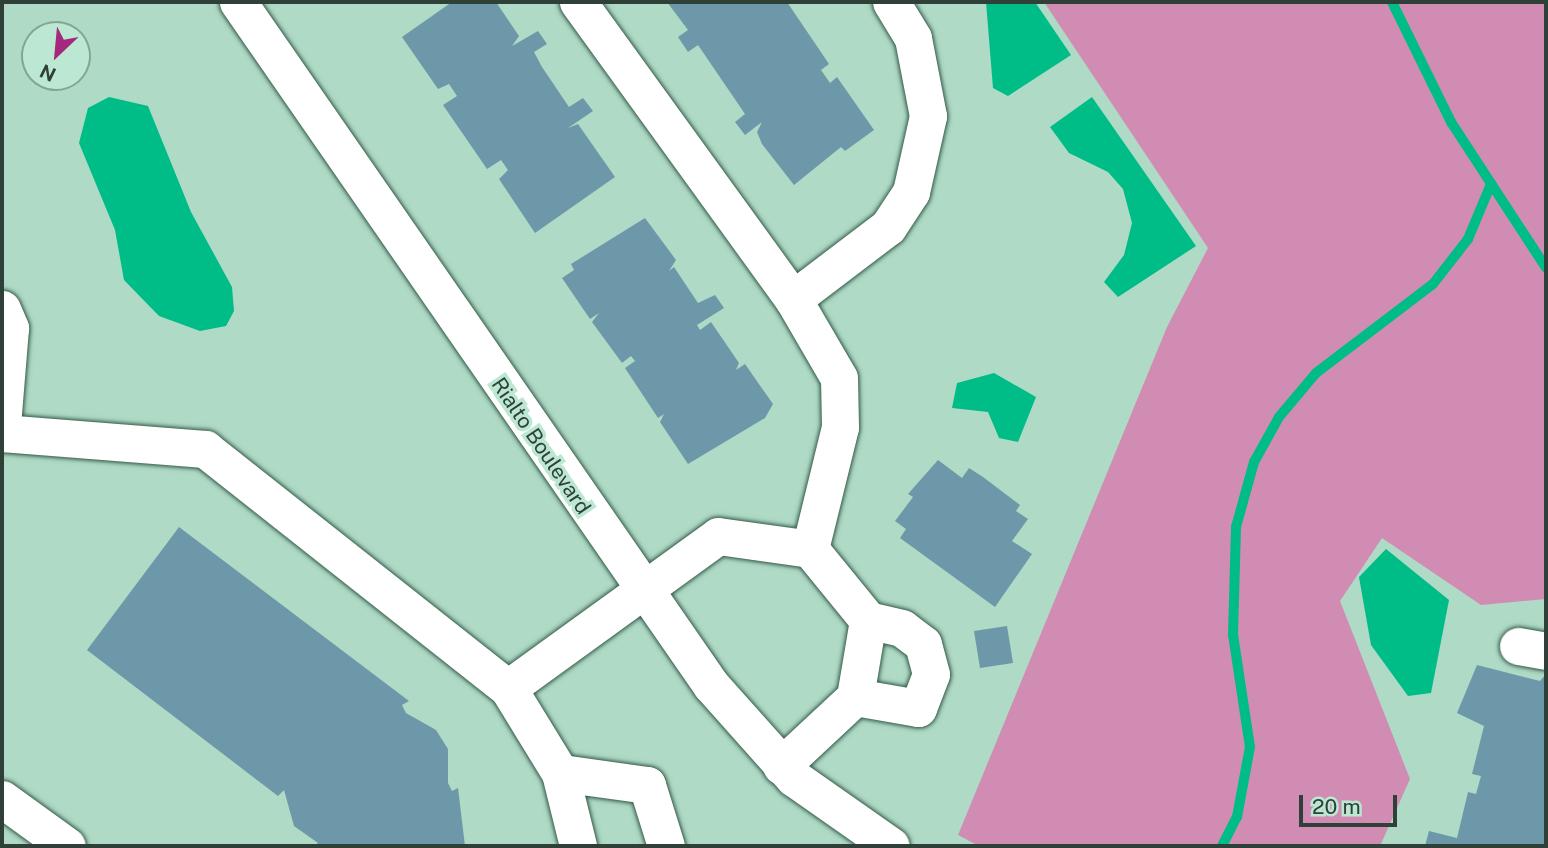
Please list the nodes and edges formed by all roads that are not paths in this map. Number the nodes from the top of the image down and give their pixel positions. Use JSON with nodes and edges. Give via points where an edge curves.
{"nodes":[{"id":1,"x":238,"y":2,"type":"edge"},
{"id":2,"x":578,"y":2,"type":"edge"},
{"id":3,"x":891,"y":2,"type":"edge"},
{"id":4,"x":793,"y":299,"type":"junction"},
{"id":5,"x":2,"y":309,"type":"edge"},
{"id":6,"x":2,"y":425,"type":"edge"},
{"id":7,"x":2,"y":433,"type":"edge"},
{"id":8,"x":810,"y":549,"type":"junction"},
{"id":9,"x":639,"y":589,"type":"junction"},
{"id":10,"x":868,"y":620,"type":"junction"},
{"id":11,"x":508,"y":688,"type":"junction"},
{"id":12,"x":855,"y":697,"type":"junction"},
{"id":13,"x":781,"y":766,"type":"junction"},
{"id":14,"x":560,"y":773,"type":"junction"},
{"id":15,"x":2,"y":799,"type":"edge"},
{"id":16,"x":67,"y":846,"type":"edge"},
{"id":17,"x":578,"y":846,"type":"edge"},
{"id":18,"x":666,"y":846,"type":"edge"},
{"id":19,"x":891,"y":846,"type":"edge"}],
"edges":[{"from":1,"to":9,"type":"street","name":"Rialto Boulevard"},
{"from":2,"to":4,"type":"street"},
{"from":3,"to":4,"type":"street","via":[[913,38],[928,116],[911,192],[888,227]]},
{"from":4,"to":8,"type":"street","via":[[839,378],[840,426]]},
{"from":5,"to":6,"type":"street","via":[[10,328]]},
{"from":7,"to":11,"type":"street","via":[[205,449]]},
{"from":8,"to":9,"type":"street","via":[[718,536]]},
{"from":8,"to":10,"type":"street"},
{"from":9,"to":11,"type":"street"},
{"from":9,"to":13,"type":"street","name":"Rialto Boulevard"},
{"from":10,"to":12,"type":"street"},
{"from":10,"to":12,"type":"street","via":[[902,628],[923,644],[931,674],[918,708]]},
{"from":11,"to":14,"type":"street"},
{"from":12,"to":13,"type":"street"},
{"from":13,"to":19,"type":"street","name":"Rialto Boulevard"},
{"from":14,"to":17,"type":"street"},
{"from":14,"to":18,"type":"street","via":[[647,785]]},
{"from":15,"to":16,"type":"street"}]}
